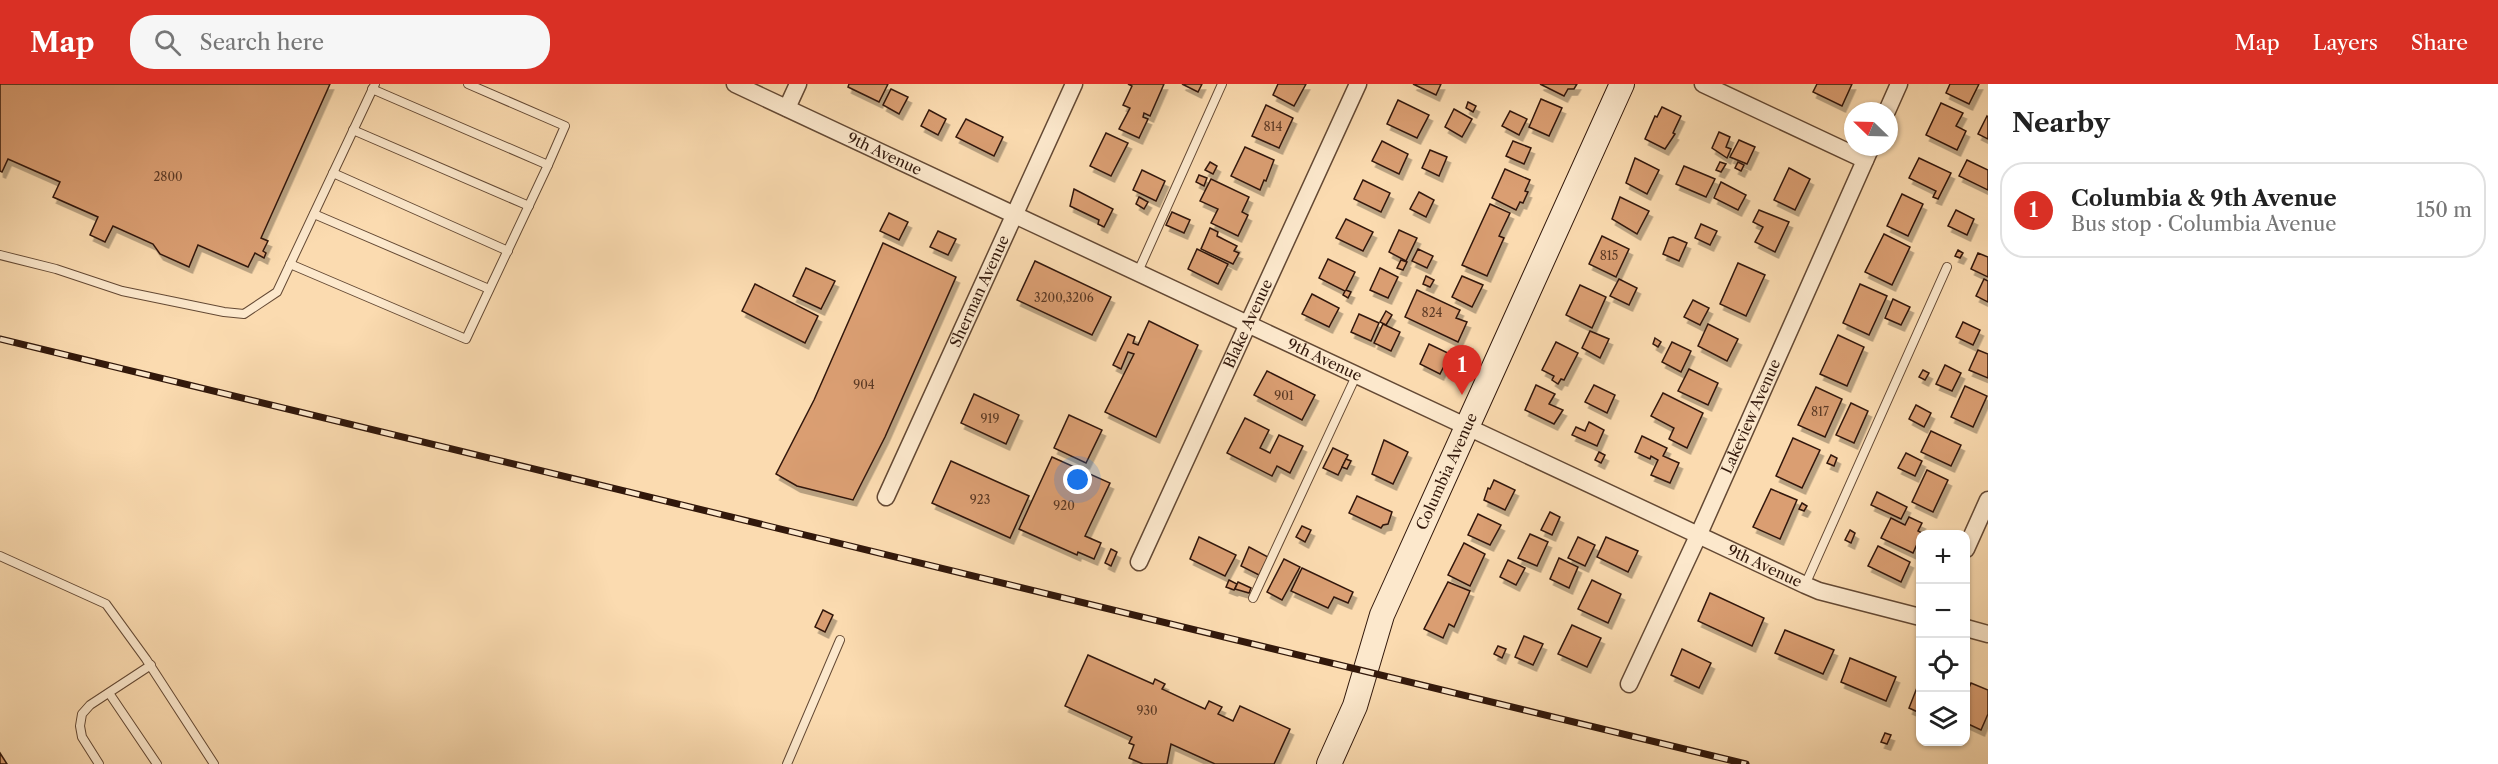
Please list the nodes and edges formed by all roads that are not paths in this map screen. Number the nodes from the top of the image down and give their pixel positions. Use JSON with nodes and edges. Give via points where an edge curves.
{"nodes":[{"id":1,"x":468,"y":84,"type":"edge"},
{"id":2,"x":735,"y":84,"type":"edge"},
{"id":3,"x":798,"y":84,"type":"edge"},
{"id":4,"x":1074,"y":84,"type":"edge"},
{"id":5,"x":1222,"y":84,"type":"edge"},
{"id":6,"x":1358,"y":84,"type":"edge"},
{"id":7,"x":1623,"y":84,"type":"edge"},
{"id":8,"x":1703,"y":84,"type":"edge"},
{"id":9,"x":1899,"y":84,"type":"edge"},
{"id":10,"x":374,"y":87,"type":"edge"},
{"id":11,"x":1891,"y":102,"type":"edge"},
{"id":12,"x":787,"y":108,"type":"junction"},
{"id":13,"x":353,"y":130,"type":"junction"},
{"id":14,"x":1844,"y":144,"type":"edge"},
{"id":15,"x":1867,"y":156,"type":"edge"},
{"id":16,"x":548,"y":165,"type":"junction"},
{"id":17,"x":333,"y":174,"type":"junction"},
{"id":18,"x":529,"y":206,"type":"junction"},
{"id":19,"x":314,"y":214,"type":"junction"},
{"id":20,"x":1014,"y":215,"type":"junction"},
{"id":21,"x":508,"y":251,"type":"junction"},
{"id":22,"x":0,"y":255,"type":"edge"},
{"id":23,"x":290,"y":264,"type":"junction"},
{"id":24,"x":1947,"y":267,"type":"dead end"},
{"id":25,"x":1137,"y":274,"type":"junction"},
{"id":26,"x":489,"y":289,"type":"junction"},
{"id":27,"x":1248,"y":325,"type":"junction"},
{"id":28,"x":1356,"y":376,"type":"junction"},
{"id":29,"x":1468,"y":426,"type":"junction"},
{"id":30,"x":886,"y":497,"type":"dead end"},
{"id":31,"x":1988,"y":500,"type":"edge"},
{"id":32,"x":1698,"y":536,"type":"junction"},
{"id":33,"x":1970,"y":538,"type":"edge"},
{"id":34,"x":0,"y":556,"type":"edge"},
{"id":35,"x":1139,"y":562,"type":"dead end"},
{"id":36,"x":1805,"y":585,"type":"junction"},
{"id":37,"x":1253,"y":598,"type":"dead end"},
{"id":38,"x":1916,"y":615,"type":"edge"},
{"id":39,"x":1970,"y":629,"type":"edge"},
{"id":40,"x":1988,"y":634,"type":"edge"},
{"id":41,"x":840,"y":640,"type":"dead end"},
{"id":42,"x":151,"y":665,"type":"junction"},
{"id":43,"x":1629,"y":684,"type":"dead end"},
{"id":44,"x":109,"y":693,"type":"junction"},
{"id":45,"x":99,"y":764,"type":"edge"},
{"id":46,"x":157,"y":764,"type":"edge"},
{"id":47,"x":213,"y":764,"type":"edge"},
{"id":48,"x":787,"y":764,"type":"edge"},
{"id":49,"x":1329,"y":764,"type":"edge"}],
"edges":[{"from":1,"to":16,"type":"lane","via":[[565,126]]},
{"from":2,"to":12,"type":"street","name":"9th Avenue"},
{"from":3,"to":12,"type":"street"},
{"from":4,"to":20,"type":"street","name":"Sherman Avenue"},
{"from":5,"to":25,"type":"lane"},
{"from":6,"to":27,"type":"street","name":"Blake Avenue"},
{"from":7,"to":29,"type":"street","name":"Columbia Avenue"},
{"from":8,"to":14,"type":"street"},
{"from":9,"to":11,"type":"street"},
{"from":10,"to":13,"type":"lane"},
{"from":10,"to":16,"type":"lane"},
{"from":12,"to":20,"type":"street","name":"9th Avenue"},
{"from":13,"to":17,"type":"lane"},
{"from":13,"to":18,"type":"lane"},
{"from":15,"to":32,"type":"street","name":"Lakeview Avenue"},
{"from":16,"to":18,"type":"lane"},
{"from":17,"to":19,"type":"lane"},
{"from":17,"to":21,"type":"lane"},
{"from":18,"to":21,"type":"lane"},
{"from":19,"to":23,"type":"lane"},
{"from":19,"to":26,"type":"lane"},
{"from":20,"to":25,"type":"street","name":"9th Avenue"},
{"from":20,"to":30,"type":"street","name":"Sherman Avenue"},
{"from":21,"to":26,"type":"lane"},
{"from":22,"to":23,"type":"lane","via":[[122,291],[244,314],[277,292]]},
{"from":23,"to":26,"type":"lane","via":[[466,339]]},
{"from":24,"to":36,"type":"lane"},
{"from":25,"to":27,"type":"street","name":"9th Avenue"},
{"from":27,"to":28,"type":"street","name":"9th Avenue"},
{"from":27,"to":35,"type":"street","name":"Blake Avenue"},
{"from":28,"to":29,"type":"street","name":"9th Avenue"},
{"from":28,"to":37,"type":"lane"},
{"from":29,"to":32,"type":"street","name":"9th Avenue"},
{"from":29,"to":49,"type":"street","name":"Columbia Avenue","via":[[1382,615],[1355,706]]},
{"from":31,"to":33,"type":"street"},
{"from":32,"to":36,"type":"street","name":"9th Avenue"},
{"from":32,"to":43,"type":"street","name":"Lakeview Avenue"},
{"from":34,"to":42,"type":"lane","via":[[106,604]]},
{"from":36,"to":38,"type":"street","name":"9th Avenue"},
{"from":39,"to":40,"type":"street"},
{"from":41,"to":48,"type":"lane"},
{"from":42,"to":44,"type":"lane"},
{"from":42,"to":47,"type":"lane"},
{"from":44,"to":45,"type":"lane","via":[[82,714],[80,726],[82,737]]},
{"from":44,"to":46,"type":"lane"}]}
